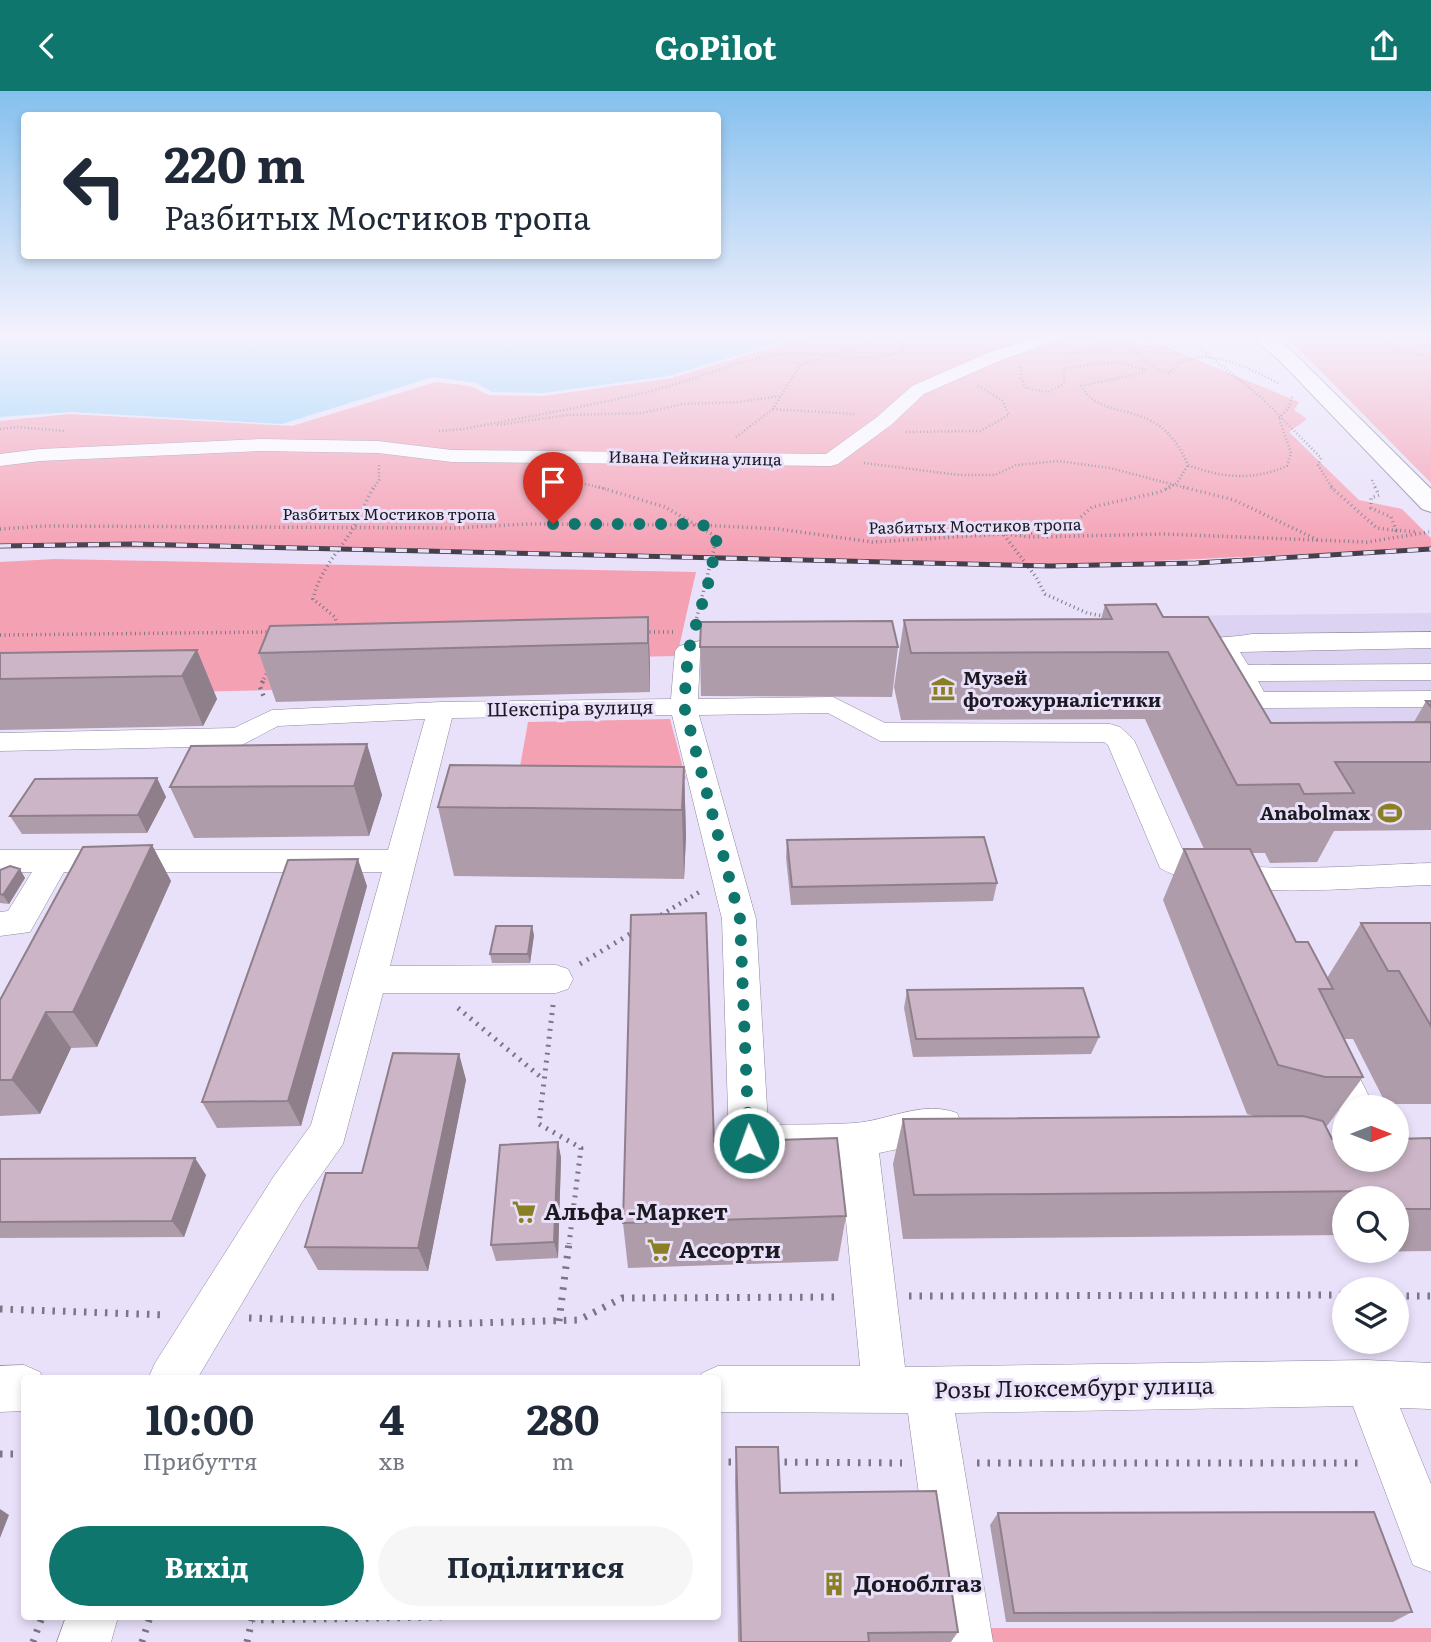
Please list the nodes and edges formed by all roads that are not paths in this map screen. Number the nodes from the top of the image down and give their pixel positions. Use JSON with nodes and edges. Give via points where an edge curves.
{"nodes":[{"id":1,"x":899,"y":407,"type":"edge"},
{"id":2,"x":1336,"y":407,"type":"edge"},
{"id":3,"x":0,"y":460,"type":"edge"},
{"id":4,"x":1431,"y":503,"type":"edge"},
{"id":5,"x":773,"y":638,"type":"edge"},
{"id":6,"x":1431,"y":640,"type":"edge"},
{"id":7,"x":1149,"y":647,"type":"edge"},
{"id":8,"x":1232,"y":660,"type":"junction"},
{"id":9,"x":1431,"y":672,"type":"edge"},
{"id":10,"x":1431,"y":699,"type":"edge"},
{"id":11,"x":684,"y":706,"type":"junction"},
{"id":12,"x":441,"y":710,"type":"junction"},
{"id":13,"x":0,"y":742,"type":"edge"},
{"id":14,"x":0,"y":861,"type":"edge"},
{"id":15,"x":55,"y":861,"type":"junction"},
{"id":16,"x":401,"y":861,"type":"junction"},
{"id":17,"x":1431,"y":874,"type":"edge"},
{"id":18,"x":1242,"y":878,"type":"junction"},
{"id":19,"x":1260,"y":914,"type":"edge"},
{"id":20,"x":0,"y":924,"type":"edge"},
{"id":21,"x":556,"y":979,"type":"road end"},
{"id":22,"x":370,"y":980,"type":"junction"},
{"id":23,"x":1314,"y":1023,"type":"edge"},
{"id":24,"x":1350,"y":1095,"type":"edge"},
{"id":25,"x":980,"y":1125,"type":"edge"},
{"id":26,"x":858,"y":1140,"type":"junction"},
{"id":27,"x":174,"y":1375,"type":"edge"},
{"id":28,"x":1367,"y":1383,"type":"junction"},
{"id":29,"x":1431,"y":1386,"type":"edge"},
{"id":30,"x":21,"y":1388,"type":"edge"},
{"id":31,"x":0,"y":1389,"type":"edge"},
{"id":32,"x":721,"y":1389,"type":"edge"},
{"id":33,"x":906,"y":1390,"type":"junction"},
{"id":34,"x":1431,"y":1547,"type":"edge"},
{"id":35,"x":91,"y":1620,"type":"edge"},
{"id":36,"x":84,"y":1642,"type":"edge"},
{"id":37,"x":966,"y":1642,"type":"edge"}],
"edges":[{"from":1,"to":3,"type":"street","name":"Ивана Гейкина улица","via":[[831,460],[452,456],[379,447],[262,445]]},
{"from":2,"to":4,"type":"main road"},
{"from":5,"to":11,"type":"street","via":[[691,642]]},
{"from":6,"to":8,"type":"street","via":[[1252,642]]},
{"from":7,"to":8,"type":"street"},
{"from":8,"to":9,"type":"street"},
{"from":8,"to":10,"type":"street","via":[[1256,700]]},
{"from":11,"to":12,"type":"street","name":"Шекспіра вулиця"},
{"from":11,"to":18,"type":"street","name":"Шекспіра вулиця","via":[[833,705],[880,732],[1111,733],[1120,740],[1171,860],[1190,871]]},
{"from":11,"to":26,"type":"street","via":[[698,816],[728,875],[740,919],[749,1143]]},
{"from":12,"to":13,"type":"street","name":"Шекспіра вулиця","via":[[272,717],[240,737]]},
{"from":12,"to":16,"type":"street"},
{"from":14,"to":15,"type":"street"},
{"from":15,"to":16,"type":"street"},
{"from":15,"to":20,"type":"street","via":[[18,923]]},
{"from":16,"to":22,"type":"street"},
{"from":17,"to":18,"type":"street","name":"Шекспіра вулиця"},
{"from":18,"to":19,"type":"street"},
{"from":21,"to":22,"type":"street"},
{"from":22,"to":27,"type":"street","via":[[329,1132]]},
{"from":23,"to":24,"type":"street"},
{"from":25,"to":26,"type":"street","via":[[926,1125]]},
{"from":26,"to":33,"type":"street","via":[[875,1297]]},
{"from":28,"to":29,"type":"street","name":"Розы Люксембург улица"},
{"from":28,"to":33,"type":"street","name":"Розы Люксембург улица"},
{"from":28,"to":34,"type":"street"},
{"from":30,"to":31,"type":"street"},
{"from":32,"to":33,"type":"street","name":"Розы Люксембург улица"},
{"from":33,"to":37,"type":"street","via":[[939,1463]]},
{"from":35,"to":36,"type":"street"}]}
